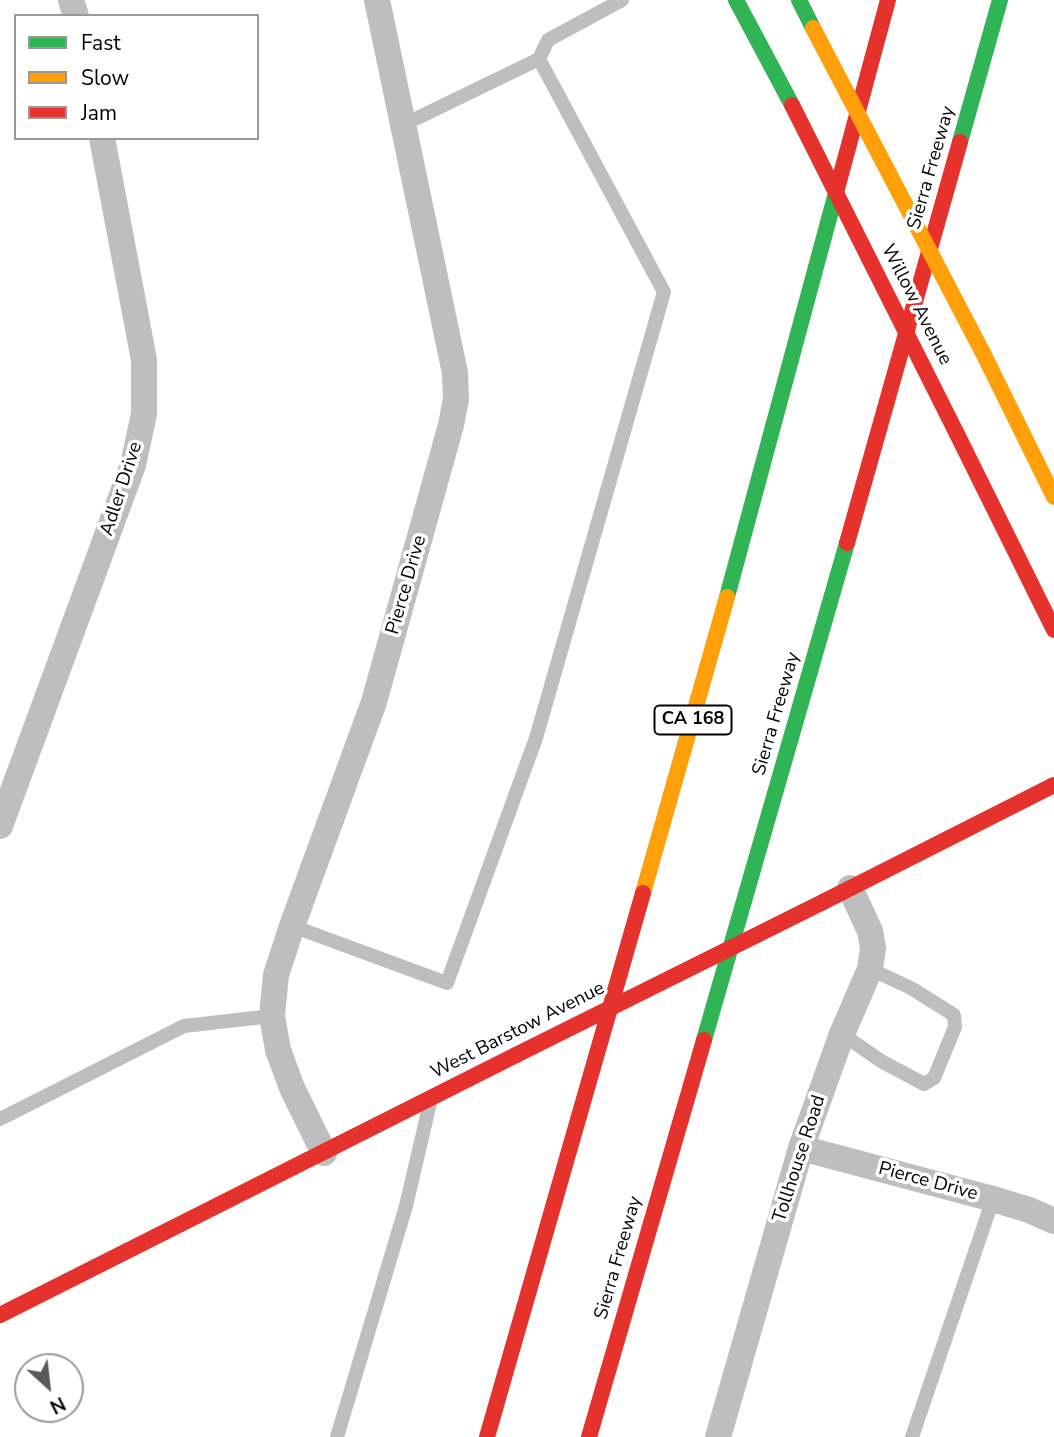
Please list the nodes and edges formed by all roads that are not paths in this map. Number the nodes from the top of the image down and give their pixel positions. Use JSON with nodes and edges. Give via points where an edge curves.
{"nodes":[{"id":1,"x":377,"y":0,"type":"edge"},
{"id":2,"x":622,"y":0,"type":"edge"},
{"id":3,"x":736,"y":0,"type":"edge"},
{"id":4,"x":799,"y":0,"type":"edge"},
{"id":5,"x":888,"y":0,"type":"edge"},
{"id":6,"x":1000,"y":0,"type":"edge"},
{"id":7,"x":539,"y":59,"type":"junction"},
{"id":8,"x":405,"y":124,"type":"junction"},
{"id":9,"x":102,"y":140,"type":"edge"},
{"id":10,"x":1054,"y":496,"type":"edge"},
{"id":11,"x":1054,"y":630,"type":"edge"},
{"id":12,"x":1054,"y":785,"type":"edge"},
{"id":13,"x":0,"y":826,"type":"edge"},
{"id":14,"x":850,"y":888,"type":"junction"},
{"id":15,"x":292,"y":926,"type":"junction"},
{"id":16,"x":870,"y":969,"type":"junction"},
{"id":17,"x":272,"y":1016,"type":"junction"},
{"id":18,"x":842,"y":1034,"type":"junction"},
{"id":19,"x":431,"y":1098,"type":"junction"},
{"id":20,"x":0,"y":1119,"type":"edge"},
{"id":21,"x":801,"y":1148,"type":"junction"},
{"id":22,"x":324,"y":1153,"type":"junction"},
{"id":23,"x":993,"y":1199,"type":"junction"},
{"id":24,"x":1054,"y":1221,"type":"edge"},
{"id":25,"x":0,"y":1315,"type":"edge"},
{"id":26,"x":337,"y":1437,"type":"edge"},
{"id":27,"x":488,"y":1437,"type":"edge"},
{"id":28,"x":589,"y":1437,"type":"edge"},
{"id":29,"x":718,"y":1437,"type":"edge"},
{"id":30,"x":912,"y":1437,"type":"edge"}],
"edges":[{"from":1,"to":8,"type":"street","name":"Pierce Drive"},
{"from":2,"to":7,"type":"lane","via":[[548,40]]},
{"from":3,"to":11,"type":"main road","name":"Willow Avenue","bridge":true},
{"from":4,"to":10,"type":"main road","name":"Willow Avenue","bridge":true},
{"from":5,"to":27,"type":"main road","number":"CA 168","via":[[721,621]]},
{"from":6,"to":28,"type":"main road","name":"Sierra Freeway","via":[[796,726]]},
{"from":7,"to":8,"type":"lane"},
{"from":7,"to":15,"type":"lane","via":[[664,292],[536,738],[447,983]]},
{"from":8,"to":15,"type":"street","name":"Pierce Drive","via":[[455,373],[456,399],[374,702]]},
{"from":9,"to":13,"type":"street","name":"Adler Drive","via":[[144,359],[144,414],[133,465]]},
{"from":12,"to":14,"type":"main road","name":"West Barstow Avenue"},
{"from":14,"to":16,"type":"street","name":"Tollhouse Road","via":[[870,932]]},
{"from":14,"to":19,"type":"main road","name":"West Barstow Avenue","bridge":true},
{"from":15,"to":17,"type":"street","name":"Pierce Drive","via":[[276,975]]},
{"from":16,"to":18,"type":"street","name":"Tollhouse Road"},
{"from":16,"to":18,"type":"lane","via":[[954,1015],[955,1027],[934,1077],[924,1084]]},
{"from":17,"to":20,"type":"lane","via":[[184,1026]]},
{"from":17,"to":22,"type":"street","name":"Pierce Drive","via":[[278,1051],[292,1088]]},
{"from":18,"to":21,"type":"street","name":"Tollhouse Road"},
{"from":19,"to":22,"type":"main road","name":"West Barstow Avenue"},
{"from":19,"to":26,"type":"lane","via":[[406,1206]]},
{"from":21,"to":23,"type":"street","name":"Pierce Drive"},
{"from":21,"to":29,"type":"street","name":"Tollhouse Road"},
{"from":22,"to":25,"type":"main road","name":"West Barstow Avenue"},
{"from":23,"to":24,"type":"street","name":"Pierce Drive"},
{"from":23,"to":30,"type":"lane"}]}
